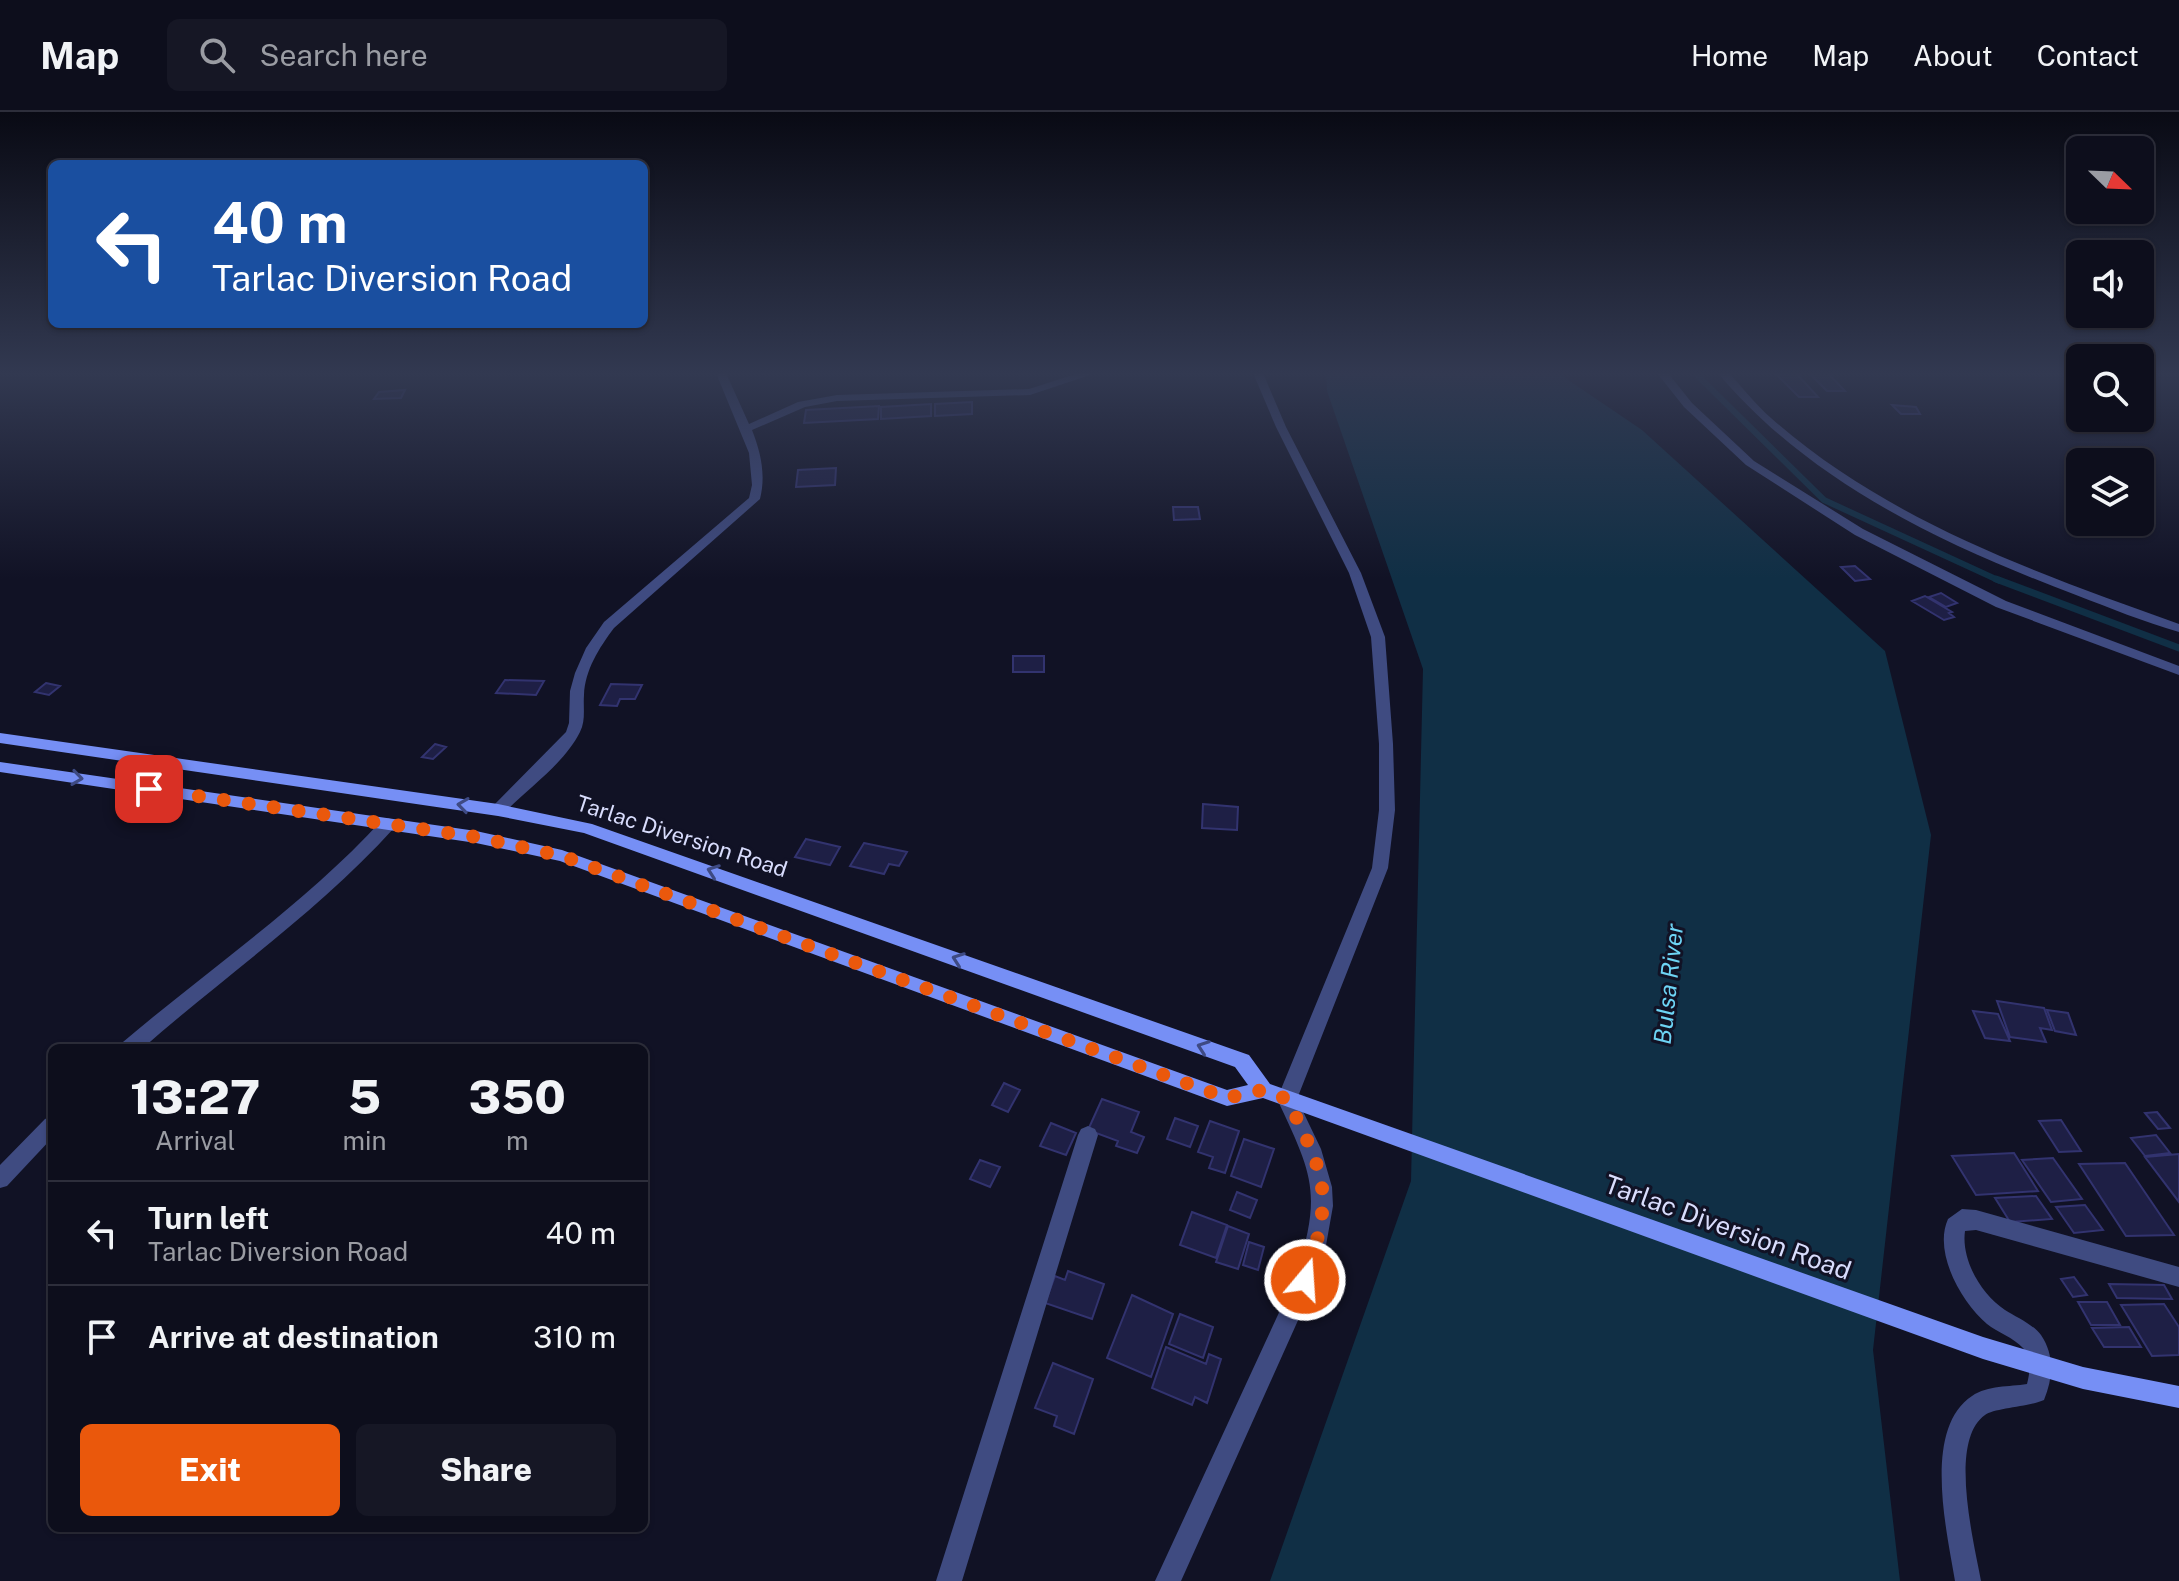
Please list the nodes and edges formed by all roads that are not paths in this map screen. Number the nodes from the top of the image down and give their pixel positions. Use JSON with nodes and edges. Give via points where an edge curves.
{"nodes":[{"id":1,"x":748,"y":442,"type":"edge"},
{"id":2,"x":1288,"y":442,"type":"edge"},
{"id":3,"x":1727,"y":442,"type":"edge"},
{"id":4,"x":1794,"y":442,"type":"edge"},
{"id":5,"x":2179,"y":628,"type":"edge"},
{"id":6,"x":2179,"y":671,"type":"edge"},
{"id":7,"x":0,"y":738,"type":"edge"},
{"id":8,"x":0,"y":767,"type":"edge"},
{"id":9,"x":410,"y":797,"type":"junction"},
{"id":10,"x":498,"y":810,"type":"junction"},
{"id":11,"x":388,"y":824,"type":"junction"},
{"id":12,"x":476,"y":837,"type":"junction"},
{"id":13,"x":134,"y":1044,"type":"edge"},
{"id":14,"x":1263,"y":1090,"type":"junction"},
{"id":15,"x":1287,"y":1099,"type":"junction"},
{"id":16,"x":48,"y":1129,"type":"edge"},
{"id":17,"x":1088,"y":1135,"type":"dead end"},
{"id":18,"x":0,"y":1179,"type":"edge"},
{"id":19,"x":2179,"y":1277,"type":"edge"},
{"id":20,"x":2042,"y":1367,"type":"junction"},
{"id":21,"x":2179,"y":1397,"type":"edge"},
{"id":22,"x":949,"y":1581,"type":"edge"},
{"id":23,"x":1168,"y":1581,"type":"edge"},
{"id":24,"x":1968,"y":1581,"type":"edge"}],
"edges":[{"from":1,"to":10,"type":"street","via":[[761,484],[754,499],[609,625],[582,669],[573,734]]},
{"from":2,"to":15,"type":"street","via":[[1355,573],[1378,637],[1387,810],[1380,868]]},
{"from":3,"to":6,"type":"street","via":[[1750,463],[1859,532],[2001,604]]},
{"from":4,"to":5,"type":"street","via":[[1862,491],[1987,555]]},
{"from":7,"to":9,"type":"main road","name":"Tarlac Diversion Road"},
{"from":8,"to":11,"type":"main road","one_way":true},
{"from":10,"to":9,"type":"main road","name":"Tarlac Diversion Road","one_way":true},
{"from":9,"to":11,"type":"main road"},
{"from":10,"to":12,"type":"main road"},
{"from":14,"to":10,"type":"main road","name":"Tarlac Diversion Road","one_way":true,"via":[[1242,1061],[1227,1055],[670,856],[586,828]]},
{"from":11,"to":12,"type":"main road"},
{"from":11,"to":13,"type":"street","via":[[338,878]]},
{"from":12,"to":14,"type":"main road","via":[[562,856],[645,883],[1227,1098]]},
{"from":14,"to":15,"type":"main road","name":"Tarlac Diversion Road"},
{"from":15,"to":20,"type":"main road","name":"Tarlac Diversion Road"},
{"from":15,"to":23,"type":"street","via":[[1323,1180],[1324,1212],[1317,1243]]},
{"from":16,"to":18,"type":"street"},
{"from":17,"to":22,"type":"street"},
{"from":19,"to":20,"type":"street","via":[[1962,1219],[1953,1240],[1965,1283],[1993,1315],[2032,1341]]},
{"from":20,"to":21,"type":"main road","name":"Tarlac Diversion Road"},
{"from":20,"to":24,"type":"street","via":[[2036,1392],[1982,1402],[1968,1413],[1954,1441]]}]}
